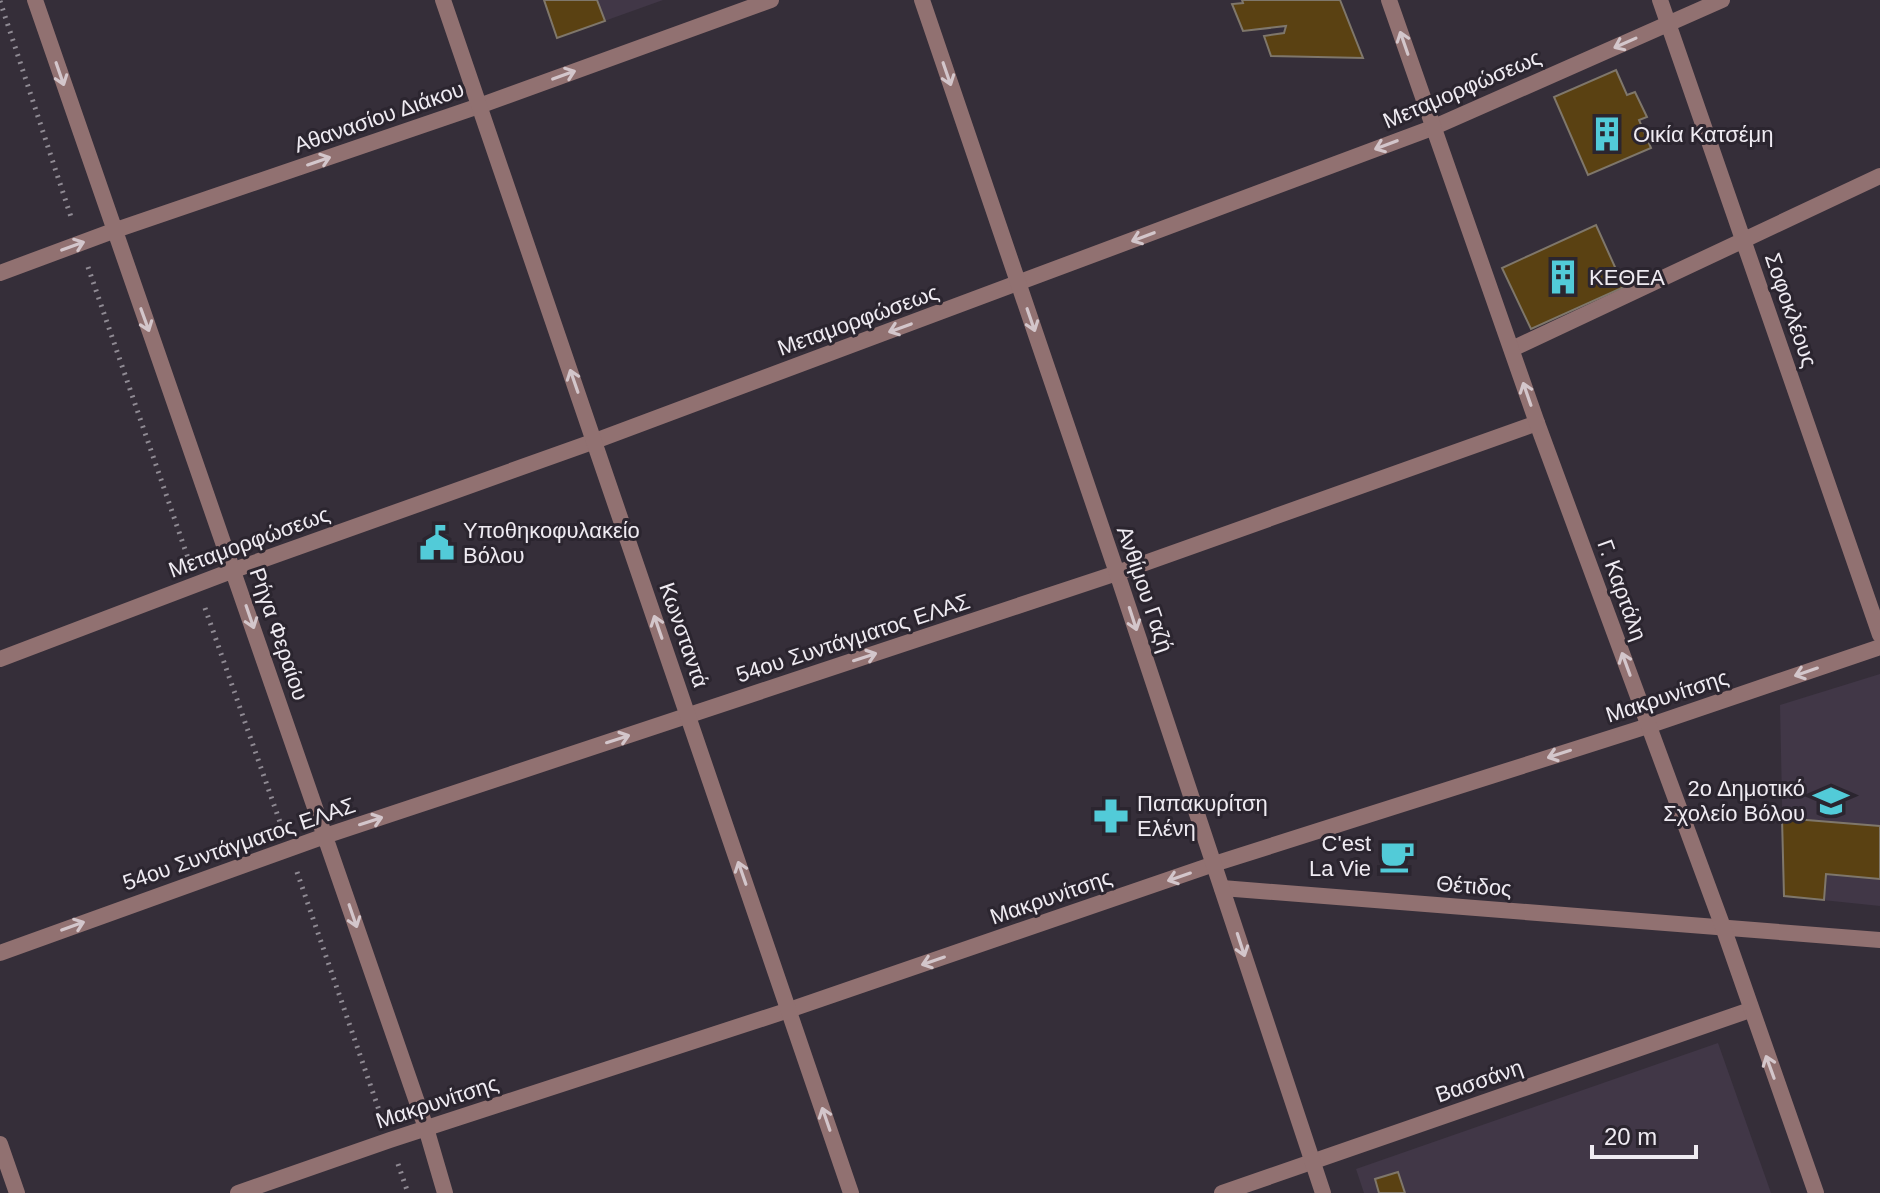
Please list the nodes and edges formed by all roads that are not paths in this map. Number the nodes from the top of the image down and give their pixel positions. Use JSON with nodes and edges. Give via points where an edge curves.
{"nodes":[{"id":1,"x":35,"y":0,"type":"edge"},
{"id":2,"x":443,"y":0,"type":"edge"},
{"id":3,"x":771,"y":0,"type":"edge"},
{"id":4,"x":922,"y":0,"type":"edge"},
{"id":5,"x":1389,"y":0,"type":"edge"},
{"id":6,"x":1660,"y":0,"type":"edge"},
{"id":7,"x":1722,"y":0,"type":"edge"},
{"id":8,"x":1668,"y":24,"type":"junction"},
{"id":9,"x":479,"y":106,"type":"junction"},
{"id":10,"x":1432,"y":128,"type":"junction"},
{"id":11,"x":1880,"y":176,"type":"edge"},
{"id":12,"x":113,"y":231,"type":"junction"},
{"id":13,"x":1743,"y":240,"type":"junction"},
{"id":14,"x":0,"y":273,"type":"edge"},
{"id":15,"x":1019,"y":283,"type":"junction"},
{"id":16,"x":1512,"y":349,"type":"junction"},
{"id":17,"x":1537,"y":423,"type":"junction"},
{"id":18,"x":595,"y":441,"type":"junction"},
{"id":19,"x":234,"y":570,"type":"junction"},
{"id":20,"x":1117,"y":573,"type":"junction"},
{"id":21,"x":1880,"y":635,"type":"edge"},
{"id":22,"x":1880,"y":647,"type":"edge"},
{"id":23,"x":0,"y":659,"type":"edge"},
{"id":24,"x":689,"y":716,"type":"junction"},
{"id":25,"x":1648,"y":726,"type":"junction"},
{"id":26,"x":325,"y":836,"type":"junction"},
{"id":27,"x":1214,"y":864,"type":"junction"},
{"id":28,"x":1222,"y":888,"type":"junction"},
{"id":29,"x":1723,"y":927,"type":"junction"},
{"id":30,"x":1880,"y":940,"type":"edge"},
{"id":31,"x":0,"y":953,"type":"edge"},
{"id":32,"x":789,"y":1010,"type":"junction"},
{"id":33,"x":1750,"y":1010,"type":"junction"},
{"id":34,"x":426,"y":1128,"type":"junction"},
{"id":35,"x":0,"y":1144,"type":"edge"},
{"id":36,"x":1313,"y":1162,"type":"junction"},
{"id":37,"x":17,"y":1193,"type":"edge"},
{"id":38,"x":238,"y":1193,"type":"edge"},
{"id":39,"x":445,"y":1193,"type":"edge"},
{"id":40,"x":851,"y":1193,"type":"edge"},
{"id":41,"x":1222,"y":1193,"type":"edge"},
{"id":42,"x":1323,"y":1193,"type":"edge"},
{"id":43,"x":1816,"y":1193,"type":"edge"}],
"edges":[{"from":1,"to":12,"type":"street","name":"Ρήγα Φεραίου","one_way":true},
{"from":2,"to":9,"type":"street","name":"Κωνσταντά"},
{"from":9,"to":3,"type":"street","name":"Αθανασίου Διάκου","one_way":true},
{"from":4,"to":15,"type":"street","name":"Ανθίμου Γαζή","one_way":true},
{"from":10,"to":5,"type":"street","name":"Γ. Καρτάλη","one_way":true},
{"from":6,"to":8,"type":"street","name":"Σοφοκλέους"},
{"from":7,"to":8,"type":"street","name":"Μεταμορφώσεως"},
{"from":8,"to":10,"type":"street","name":"Μεταμορφώσεως","one_way":true},
{"from":8,"to":13,"type":"street","name":"Σοφοκλέους"},
{"from":12,"to":9,"type":"street","name":"Αθανασίου Διάκου","one_way":true},
{"from":18,"to":9,"type":"street","name":"Κωνσταντά","one_way":true},
{"from":10,"to":15,"type":"street","name":"Μεταμορφώσεως","one_way":true},
{"from":10,"to":16,"type":"street","name":"Γ. Καρτάλη"},
{"from":11,"to":13,"type":"street"},
{"from":14,"to":12,"type":"street","name":"Αθανασίου Διάκου","one_way":true},
{"from":12,"to":19,"type":"street","name":"Ρήγα Φεραίου","one_way":true},
{"from":13,"to":16,"type":"street"},
{"from":13,"to":21,"type":"street","name":"Σοφοκλέους"},
{"from":15,"to":18,"type":"street","name":"Μεταμορφώσεως","one_way":true},
{"from":15,"to":20,"type":"street","name":"Ανθίμου Γαζή","one_way":true},
{"from":17,"to":16,"type":"street","name":"Γ. Καρτάλη","one_way":true},
{"from":17,"to":20,"type":"street","name":"54ου Συντάγματος ΕΛΑΣ"},
{"from":25,"to":17,"type":"street","name":"Γ. Καρτάλη","one_way":true},
{"from":18,"to":19,"type":"street","name":"Μεταμορφώσεως"},
{"from":24,"to":18,"type":"street","name":"Κωνσταντά","one_way":true},
{"from":19,"to":23,"type":"street","name":"Μεταμορφώσεως"},
{"from":19,"to":26,"type":"street","name":"Ρήγα Φεραίου","one_way":true},
{"from":24,"to":20,"type":"street","name":"54ου Συντάγματος ΕΛΑΣ","one_way":true},
{"from":20,"to":27,"type":"street","name":"Ανθίμου Γαζή","one_way":true},
{"from":22,"to":25,"type":"street","name":"Μακρυνίτσης","one_way":true},
{"from":26,"to":24,"type":"street","name":"54ου Συντάγματος ΕΛΑΣ","one_way":true},
{"from":32,"to":24,"type":"street","name":"Κωνσταντά","one_way":true},
{"from":25,"to":27,"type":"street","name":"Μακρυνίτσης","one_way":true},
{"from":25,"to":29,"type":"street","name":"Γ. Καρτάλη"},
{"from":31,"to":26,"type":"street","name":"54ου Συντάγματος ΕΛΑΣ","one_way":true},
{"from":26,"to":34,"type":"street","name":"Ρήγα Φεραίου","one_way":true},
{"from":27,"to":28,"type":"street","name":"Ανθίμου Γαζή"},
{"from":27,"to":32,"type":"street","name":"Μακρυνίτσης","one_way":true},
{"from":28,"to":29,"type":"street","name":"Θέτιδος"},
{"from":28,"to":36,"type":"street","name":"Ανθίμου Γαζή","one_way":true},
{"from":29,"to":30,"type":"street"},
{"from":29,"to":33,"type":"street","name":"Γ. Καρτάλη"},
{"from":32,"to":34,"type":"street","name":"Μακρυνίτσης"},
{"from":40,"to":32,"type":"street","name":"Κωνσταντά","one_way":true},
{"from":33,"to":36,"type":"street","name":"Βασσάνη"},
{"from":43,"to":33,"type":"street","name":"Γ. Καρτάλη","one_way":true},
{"from":34,"to":38,"type":"street","name":"Μακρυνίτσης"},
{"from":34,"to":39,"type":"street","name":"Ρήγα Φεραίου"},
{"from":35,"to":37,"type":"street"},
{"from":36,"to":41,"type":"street","name":"Βασσάνη"},
{"from":36,"to":42,"type":"street","name":"Ανθίμου Γαζή"}]}
